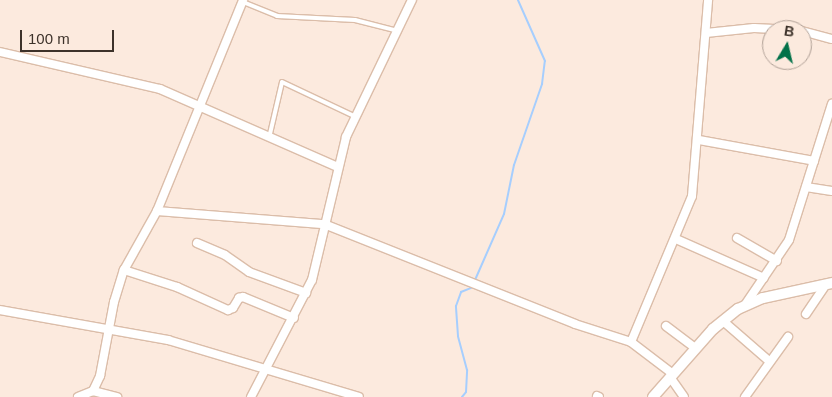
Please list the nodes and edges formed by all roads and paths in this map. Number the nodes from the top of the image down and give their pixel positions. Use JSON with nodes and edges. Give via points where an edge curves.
{"nodes":[{"id":1,"x":412,"y":0,"type":"edge"},
{"id":2,"x":708,"y":0,"type":"edge"},
{"id":3,"x":243,"y":1,"type":"edge"},
{"id":4,"x":762,"y":28,"type":"edge"},
{"id":5,"x":399,"y":31,"type":"junction"},
{"id":6,"x":706,"y":34,"type":"junction"},
{"id":7,"x":812,"y":34,"type":"edge"},
{"id":8,"x":832,"y":39,"type":"edge"},
{"id":9,"x":0,"y":52,"type":"edge"},
{"id":10,"x":832,"y":104,"type":"edge"},
{"id":11,"x":201,"y":109,"type":"junction"},
{"id":12,"x":356,"y":117,"type":"junction"},
{"id":13,"x":268,"y":139,"type":"junction"},
{"id":14,"x":699,"y":140,"type":"junction"},
{"id":15,"x":814,"y":161,"type":"junction"},
{"id":16,"x":338,"y":167,"type":"junction"},
{"id":17,"x":806,"y":187,"type":"junction"},
{"id":18,"x":832,"y":191,"type":"edge"},
{"id":19,"x":157,"y":211,"type":"junction"},
{"id":20,"x":324,"y":224,"type":"junction"},
{"id":21,"x":737,"y":238,"type":"dead end"},
{"id":22,"x":676,"y":239,"type":"junction"},
{"id":23,"x":197,"y":243,"type":"dead end"},
{"id":24,"x":777,"y":260,"type":"junction"},
{"id":25,"x":124,"y":270,"type":"junction"},
{"id":26,"x":764,"y":278,"type":"junction"},
{"id":27,"x":826,"y":286,"type":"edge"},
{"id":28,"x":306,"y":293,"type":"junction"},
{"id":29,"x":744,"y":307,"type":"junction"},
{"id":30,"x":0,"y":310,"type":"edge"},
{"id":31,"x":806,"y":314,"type":"dead end"},
{"id":32,"x":294,"y":318,"type":"junction"},
{"id":33,"x":723,"y":321,"type":"junction"},
{"id":34,"x":666,"y":326,"type":"dead end"},
{"id":35,"x":111,"y":330,"type":"junction"},
{"id":36,"x":788,"y":337,"type":"dead end"},
{"id":37,"x":631,"y":342,"type":"junction"},
{"id":38,"x":695,"y":348,"type":"junction"},
{"id":39,"x":769,"y":361,"type":"junction"},
{"id":40,"x":265,"y":370,"type":"junction"},
{"id":41,"x":671,"y":375,"type":"junction"},
{"id":42,"x":93,"y":390,"type":"junction"},
{"id":43,"x":78,"y":397,"type":"edge"},
{"id":44,"x":117,"y":397,"type":"edge"},
{"id":45,"x":252,"y":397,"type":"edge"},
{"id":46,"x":359,"y":397,"type":"edge"},
{"id":47,"x":653,"y":397,"type":"edge"},
{"id":48,"x":684,"y":397,"type":"edge"},
{"id":49,"x":745,"y":397,"type":"edge"}],
"edges":[{"from":1,"to":5,"type":"street"},
{"from":2,"to":6,"type":"street"},
{"from":3,"to":5,"type":"lane","via":[[278,16],[355,20]]},
{"from":3,"to":11,"type":"street"},
{"from":4,"to":6,"type":"street"},
{"from":5,"to":12,"type":"street"},
{"from":6,"to":14,"type":"street"},
{"from":7,"to":8,"type":"street"},
{"from":9,"to":11,"type":"street","via":[[150,86]]},
{"from":10,"to":15,"type":"street"},
{"from":11,"to":13,"type":"street"},
{"from":11,"to":19,"type":"street"},
{"from":12,"to":13,"type":"lane","via":[[282,82]]},
{"from":12,"to":16,"type":"street"},
{"from":13,"to":16,"type":"street"},
{"from":14,"to":15,"type":"street"},
{"from":14,"to":22,"type":"street","via":[[692,196]]},
{"from":15,"to":17,"type":"street"},
{"from":16,"to":20,"type":"street"},
{"from":17,"to":18,"type":"street"},
{"from":17,"to":24,"type":"street","via":[[788,240]]},
{"from":19,"to":20,"type":"street"},
{"from":19,"to":25,"type":"street"},
{"from":20,"to":28,"type":"street","via":[[317,262]]},
{"from":20,"to":37,"type":"street","via":[[575,324]]},
{"from":21,"to":24,"type":"street"},
{"from":22,"to":26,"type":"street"},
{"from":22,"to":37,"type":"street"},
{"from":23,"to":28,"type":"street","via":[[225,255],[249,272]]},
{"from":24,"to":26,"type":"street"},
{"from":25,"to":32,"type":"street","via":[[177,287],[228,310],[244,297]]},
{"from":25,"to":35,"type":"street","via":[[114,302]]},
{"from":26,"to":29,"type":"street"},
{"from":27,"to":29,"type":"main road","via":[[763,298]]},
{"from":27,"to":31,"type":"street"},
{"from":28,"to":32,"type":"street"},
{"from":29,"to":33,"type":"main road"},
{"from":30,"to":35,"type":"street"},
{"from":32,"to":40,"type":"street"},
{"from":33,"to":38,"type":"main road"},
{"from":33,"to":39,"type":"street"},
{"from":34,"to":38,"type":"street"},
{"from":35,"to":40,"type":"street","via":[[168,340]]},
{"from":35,"to":42,"type":"street","via":[[104,364]]},
{"from":36,"to":39,"type":"street"},
{"from":37,"to":41,"type":"street"},
{"from":38,"to":41,"type":"main road"},
{"from":39,"to":49,"type":"street"},
{"from":40,"to":45,"type":"street"},
{"from":40,"to":46,"type":"street"},
{"from":41,"to":47,"type":"main road"},
{"from":41,"to":48,"type":"street"},
{"from":42,"to":43,"type":"street"},
{"from":42,"to":44,"type":"street"}]}
